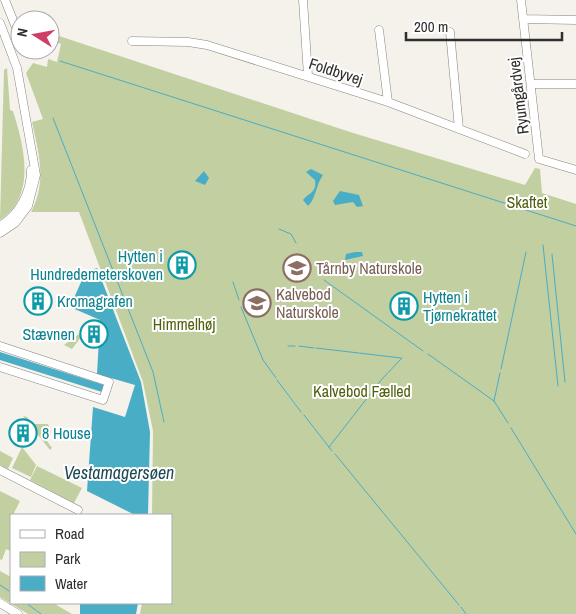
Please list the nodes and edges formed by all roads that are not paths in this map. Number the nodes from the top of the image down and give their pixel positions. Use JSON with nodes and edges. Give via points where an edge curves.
{"nodes":[{"id":1,"x":304,"y":0,"type":"edge"},
{"id":2,"x":521,"y":0,"type":"edge"},
{"id":3,"x":523,"y":19,"type":"junction"},
{"id":4,"x":576,"y":20,"type":"edge"},
{"id":5,"x":0,"y":23,"type":"edge"},
{"id":6,"x":379,"y":30,"type":"dead end"},
{"id":7,"x":450,"y":32,"type":"dead end"},
{"id":8,"x":132,"y":41,"type":"dead end"},
{"id":9,"x":14,"y":67,"type":"junction"},
{"id":10,"x":308,"y":76,"type":"junction"},
{"id":11,"x":531,"y":84,"type":"junction"},
{"id":12,"x":576,"y":84,"type":"edge"},
{"id":13,"x":388,"y":102,"type":"junction"},
{"id":14,"x":459,"y":129,"type":"junction"},
{"id":15,"x":525,"y":154,"type":"dead end"},
{"id":16,"x":576,"y":170,"type":"edge"},
{"id":17,"x":0,"y":226,"type":"edge"},
{"id":18,"x":0,"y":233,"type":"edge"},
{"id":19,"x":0,"y":346,"type":"edge"},
{"id":20,"x":0,"y":367,"type":"edge"},
{"id":21,"x":0,"y":470,"type":"edge"},
{"id":22,"x":78,"y":510,"type":"dead end"},
{"id":23,"x":0,"y":603,"type":"edge"},
{"id":24,"x":18,"y":614,"type":"edge"}],
"edges":[{"from":1,"to":10,"type":"street"},
{"from":2,"to":3,"type":"street","name":"Ryumgårdvej"},
{"from":3,"to":4,"type":"street"},
{"from":3,"to":11,"type":"street","name":"Ryumgårdvej"},
{"from":5,"to":9,"type":"street"},
{"from":6,"to":13,"type":"street"},
{"from":7,"to":14,"type":"street"},
{"from":8,"to":10,"type":"street","name":"Foldbyvej","via":[[207,45]]},
{"from":9,"to":17,"type":"street","via":[[31,174],[22,203]]},
{"from":9,"to":18,"type":"street","via":[[35,164],[35,186],[22,215]]},
{"from":10,"to":13,"type":"street","name":"Foldbyvej"},
{"from":11,"to":12,"type":"street"},
{"from":11,"to":16,"type":"street","name":"Ryumgårdvej","via":[[539,159]]},
{"from":13,"to":14,"type":"street","name":"Foldbyvej"},
{"from":14,"to":15,"type":"street","name":"Foldbyvej"},
{"from":19,"to":20,"type":"street","via":[[109,382],[103,400]]},
{"from":21,"to":22,"type":"street"},
{"from":23,"to":24,"type":"street"}]}
